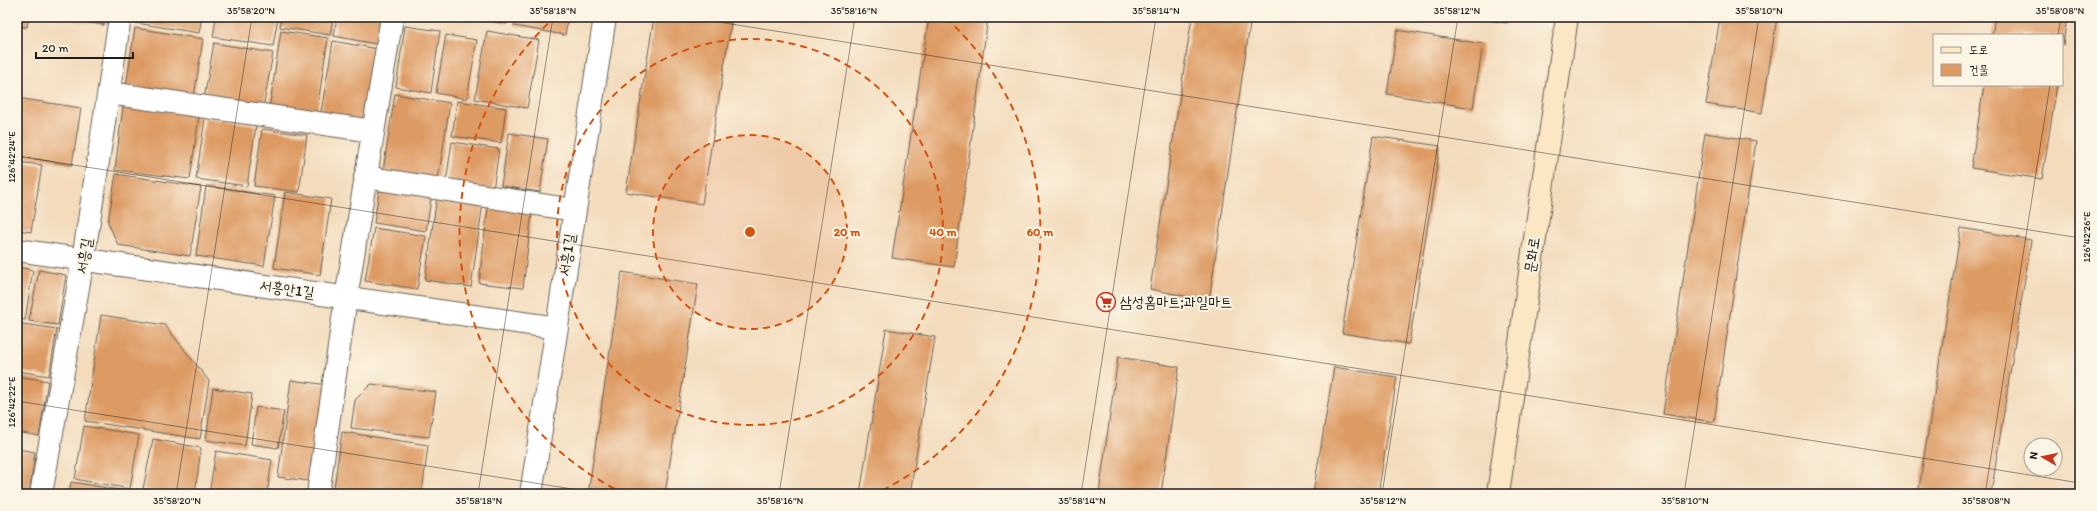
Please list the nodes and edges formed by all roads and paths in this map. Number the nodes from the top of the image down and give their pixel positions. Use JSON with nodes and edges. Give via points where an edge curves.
{"nodes":[{"id":1,"x":120,"y":17,"type":"edge"},
{"id":2,"x":392,"y":17,"type":"edge"},
{"id":3,"x":605,"y":17,"type":"edge"},
{"id":4,"x":1567,"y":17,"type":"edge"},
{"id":5,"x":109,"y":93,"type":"junction"},
{"id":6,"x":373,"y":131,"type":"junction"},
{"id":7,"x":366,"y":178,"type":"junction"},
{"id":8,"x":574,"y":210,"type":"junction"},
{"id":9,"x":17,"y":250,"type":"edge"},
{"id":10,"x":83,"y":260,"type":"junction"},
{"id":11,"x":346,"y":298,"type":"junction"},
{"id":12,"x":556,"y":328,"type":"junction"},
{"id":13,"x":41,"y":494,"type":"edge"},
{"id":14,"x":318,"y":494,"type":"edge"},
{"id":15,"x":531,"y":494,"type":"edge"},
{"id":16,"x":1498,"y":494,"type":"edge"}],
"edges":[{"from":1,"to":5,"type":"street","name":"서흥길"},
{"from":2,"to":6,"type":"street"},
{"from":3,"to":8,"type":"street","name":"서흥1길"},
{"from":4,"to":16,"type":"street","name":"문화로"},
{"from":5,"to":6,"type":"street"},
{"from":5,"to":10,"type":"street","name":"서흥길"},
{"from":6,"to":7,"type":"street"},
{"from":7,"to":8,"type":"street"},
{"from":7,"to":11,"type":"street"},
{"from":8,"to":12,"type":"street","name":"서흥1길"},
{"from":9,"to":10,"type":"street","name":"서흥안1길"},
{"from":10,"to":11,"type":"street","name":"서흥안1길"},
{"from":10,"to":13,"type":"street","name":"서흥길"},
{"from":11,"to":12,"type":"street","name":"서흥안1길"},
{"from":11,"to":14,"type":"street"},
{"from":12,"to":15,"type":"street","name":"서흥1길"}]}
